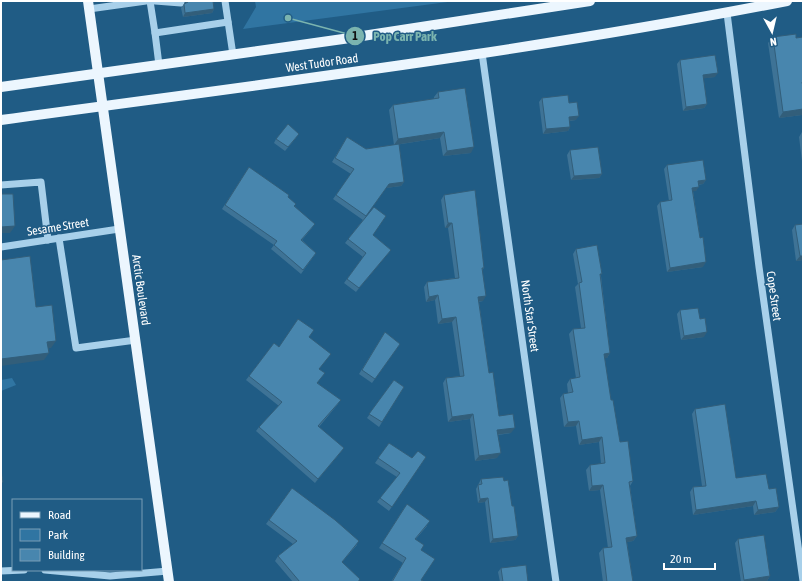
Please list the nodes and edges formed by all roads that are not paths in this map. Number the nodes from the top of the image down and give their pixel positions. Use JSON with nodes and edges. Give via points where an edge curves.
{"nodes":[{"id":1,"x":146,"y":1,"type":"edge"},
{"id":2,"x":150,"y":1,"type":"edge"},
{"id":3,"x":155,"y":1,"type":"edge"},
{"id":4,"x":225,"y":1,"type":"edge"},
{"id":5,"x":590,"y":1,"type":"edge"},
{"id":6,"x":787,"y":1,"type":"edge"},
{"id":7,"x":181,"y":3,"type":"dead end"},
{"id":8,"x":88,"y":5,"type":"edge"},
{"id":9,"x":727,"y":13,"type":"junction"},
{"id":10,"x":228,"y":22,"type":"junction"},
{"id":11,"x":155,"y":33,"type":"junction"},
{"id":12,"x":482,"y":53,"type":"junction"},
{"id":13,"x":233,"y":55,"type":"junction"},
{"id":14,"x":160,"y":65,"type":"junction"},
{"id":15,"x":98,"y":74,"type":"junction"},
{"id":16,"x":1,"y":87,"type":"edge"},
{"id":17,"x":103,"y":106,"type":"junction"},
{"id":18,"x":1,"y":120,"type":"edge"},
{"id":19,"x":1,"y":185,"type":"edge"},
{"id":20,"x":119,"y":229,"type":"junction"},
{"id":21,"x":59,"y":238,"type":"junction"},
{"id":22,"x":48,"y":240,"type":"junction"},
{"id":23,"x":1,"y":247,"type":"edge"},
{"id":24,"x":136,"y":340,"type":"junction"},
{"id":25,"x":1,"y":571,"type":"edge"},
{"id":26,"x":12,"y":571,"type":"edge"},
{"id":27,"x":56,"y":571,"type":"edge"},
{"id":28,"x":168,"y":571,"type":"junction"},
{"id":29,"x":803,"y":581,"type":"edge"},
{"id":30,"x":170,"y":582,"type":"edge"},
{"id":31,"x":556,"y":582,"type":"edge"}],
"edges":[{"from":1,"to":8,"type":"street"},
{"from":2,"to":11,"type":"street"},
{"from":3,"to":7,"type":"street"},
{"from":4,"to":10,"type":"street"},
{"from":5,"to":13,"type":"main road","name":"West Tudor Road"},
{"from":6,"to":9,"type":"main road","name":"West Tudor Road"},
{"from":8,"to":15,"type":"main road","name":"Arctic Boulevard"},
{"from":9,"to":12,"type":"main road","name":"West Tudor Road"},
{"from":9,"to":29,"type":"street","name":"Cope Street"},
{"from":10,"to":11,"type":"street"},
{"from":10,"to":13,"type":"street"},
{"from":11,"to":14,"type":"street"},
{"from":12,"to":17,"type":"main road","name":"West Tudor Road"},
{"from":12,"to":31,"type":"street","name":"North Star Street"},
{"from":13,"to":14,"type":"main road","name":"West Tudor Road"},
{"from":14,"to":15,"type":"main road","name":"West Tudor Road"},
{"from":15,"to":16,"type":"main road","name":"West Tudor Road"},
{"from":15,"to":17,"type":"main road","name":"Arctic Boulevard"},
{"from":17,"to":18,"type":"main road","name":"West Tudor Road"},
{"from":17,"to":20,"type":"main road","name":"Arctic Boulevard"},
{"from":19,"to":22,"type":"street","via":[[41,182]]},
{"from":20,"to":21,"type":"street","name":"Sesame Street"},
{"from":20,"to":24,"type":"main road","name":"Arctic Boulevard"},
{"from":21,"to":22,"type":"street","name":"Sesame Street"},
{"from":21,"to":24,"type":"street","via":[[76,348]]},
{"from":22,"to":23,"type":"street","name":"Sesame Street"},
{"from":24,"to":28,"type":"main road","name":"Arctic Boulevard"},
{"from":25,"to":26,"type":"street"},
{"from":27,"to":28,"type":"street","via":[[110,576]]},
{"from":28,"to":30,"type":"main road","name":"Arctic Boulevard"}]}
